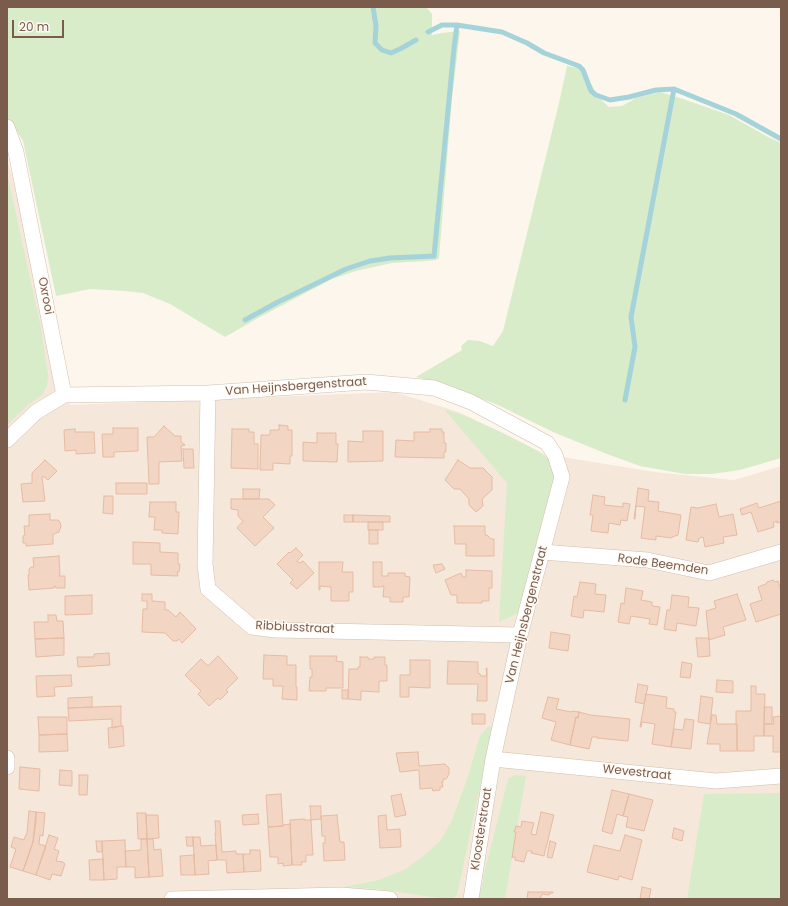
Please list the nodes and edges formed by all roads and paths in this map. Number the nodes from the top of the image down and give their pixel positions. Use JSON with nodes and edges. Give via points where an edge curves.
{"nodes":[{"id":1,"x":7,"y":127,"type":"edge"},
{"id":2,"x":208,"y":393,"type":"junction"},
{"id":3,"x":64,"y":395,"type":"junction"},
{"id":4,"x":7,"y":440,"type":"edge"},
{"id":5,"x":542,"y":552,"type":"junction"},
{"id":6,"x":781,"y":552,"type":"edge"},
{"id":7,"x":520,"y":635,"type":"junction"},
{"id":8,"x":7,"y":758,"type":"edge"},
{"id":9,"x":493,"y":759,"type":"junction"},
{"id":10,"x":7,"y":767,"type":"edge"},
{"id":11,"x":781,"y":776,"type":"edge"},
{"id":12,"x":172,"y":899,"type":"edge"},
{"id":13,"x":390,"y":899,"type":"edge"},
{"id":14,"x":471,"y":899,"type":"edge"}],
"edges":[{"from":1,"to":3,"type":"street","name":"Oxrooi","via":[[16,152]]},
{"from":2,"to":3,"type":"street","name":"Van Heijnsbergenstraat"},
{"from":2,"to":5,"type":"street","name":"Van Heijnsbergenstraat","via":[[366,382],[434,388],[471,402],[547,443],[555,455],[562,477]]},
{"from":2,"to":7,"type":"street","name":"Ribbiusstraat","via":[[205,564],[208,589],[252,627],[275,630]]},
{"from":3,"to":4,"type":"street","via":[[36,412]]},
{"from":5,"to":6,"type":"street","name":"Rode Beemden","via":[[646,560],[709,573]]},
{"from":5,"to":7,"type":"street","name":"Van Heijnsbergenstraat"},
{"from":7,"to":9,"type":"street","name":"Van Heijnsbergenstraat"},
{"from":8,"to":10,"type":"street"},
{"from":9,"to":11,"type":"street","name":"Wevestraat","via":[[716,781]]},
{"from":9,"to":14,"type":"street","name":"Kloosterstraat"},
{"from":12,"to":13,"type":"street","via":[[341,895]]}]}
